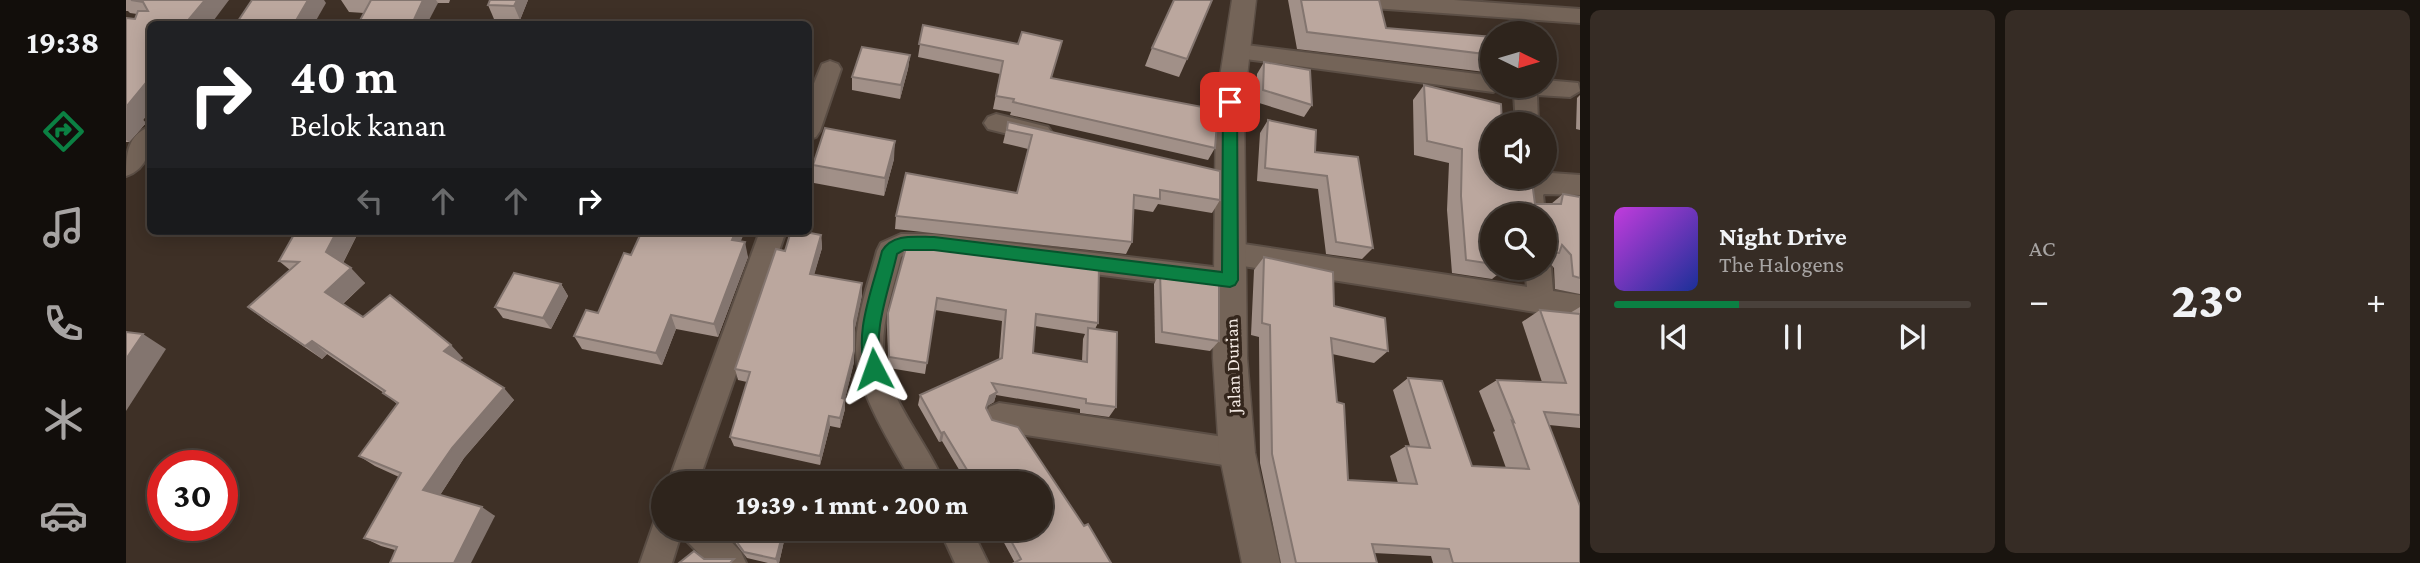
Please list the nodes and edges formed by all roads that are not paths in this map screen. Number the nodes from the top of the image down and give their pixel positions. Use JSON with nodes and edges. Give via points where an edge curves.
{"nodes":[{"id":1,"x":1244,"y":0,"type":"edge"},
{"id":2,"x":1359,"y":0,"type":"edge"},
{"id":3,"x":1512,"y":0,"type":"edge"},
{"id":4,"x":1396,"y":1,"type":"edge"},
{"id":5,"x":1580,"y":5,"type":"edge"},
{"id":6,"x":1580,"y":16,"type":"edge"},
{"id":7,"x":1238,"y":52,"type":"junction"},
{"id":8,"x":830,"y":69,"type":"dead end"},
{"id":9,"x":1480,"y":82,"type":"edge"},
{"id":10,"x":1558,"y":88,"type":"edge"},
{"id":11,"x":1570,"y":89,"type":"dead end"},
{"id":12,"x":812,"y":120,"type":"edge"},
{"id":13,"x":996,"y":123,"type":"dead end"},
{"id":14,"x":1061,"y":138,"type":"edge"},
{"id":15,"x":147,"y":140,"type":"edge"},
{"id":16,"x":126,"y":167,"type":"edge"},
{"id":17,"x":1580,"y":185,"type":"edge"},
{"id":18,"x":1531,"y":196,"type":"edge"},
{"id":19,"x":772,"y":235,"type":"edge"},
{"id":20,"x":1230,"y":266,"type":"junction"},
{"id":21,"x":1539,"y":280,"type":"edge"},
{"id":22,"x":1541,"y":301,"type":"junction"},
{"id":23,"x":1580,"y":307,"type":"edge"},
{"id":24,"x":999,"y":417,"type":"dead end"},
{"id":25,"x":1237,"y":453,"type":"junction"},
{"id":26,"x":687,"y":471,"type":"edge"},
{"id":27,"x":923,"y":471,"type":"edge"},
{"id":28,"x":663,"y":541,"type":"edge"},
{"id":29,"x":709,"y":541,"type":"edge"},
{"id":30,"x":961,"y":541,"type":"edge"},
{"id":31,"x":656,"y":563,"type":"edge"},
{"id":32,"x":730,"y":563,"type":"edge"},
{"id":33,"x":972,"y":563,"type":"edge"},
{"id":34,"x":1261,"y":563,"type":"edge"}],
"edges":[{"from":1,"to":7,"type":"street","name":"Jalan Durian"},
{"from":2,"to":4,"type":"street"},
{"from":3,"to":5,"type":"street"},
{"from":4,"to":6,"type":"street"},
{"from":7,"to":9,"type":"street"},
{"from":7,"to":20,"type":"street","name":"Jalan Durian","via":[[1217,174]]},
{"from":8,"to":12,"type":"street"},
{"from":10,"to":11,"type":"street"},
{"from":13,"to":14,"type":"street"},
{"from":15,"to":16,"type":"street"},
{"from":17,"to":18,"type":"street","via":[[1535,186]]},
{"from":19,"to":26,"type":"street"},
{"from":20,"to":22,"type":"street"},
{"from":20,"to":25,"type":"street","name":"Jalan Durian"},
{"from":20,"to":27,"type":"street","via":[[934,244],[901,244],[890,251],[869,355],[878,384]]},
{"from":21,"to":22,"type":"street"},
{"from":22,"to":23,"type":"street"},
{"from":24,"to":25,"type":"street"},
{"from":25,"to":34,"type":"street","name":"Jalan Durian"},
{"from":28,"to":31,"type":"street"},
{"from":29,"to":32,"type":"street"},
{"from":30,"to":33,"type":"street"}]}
